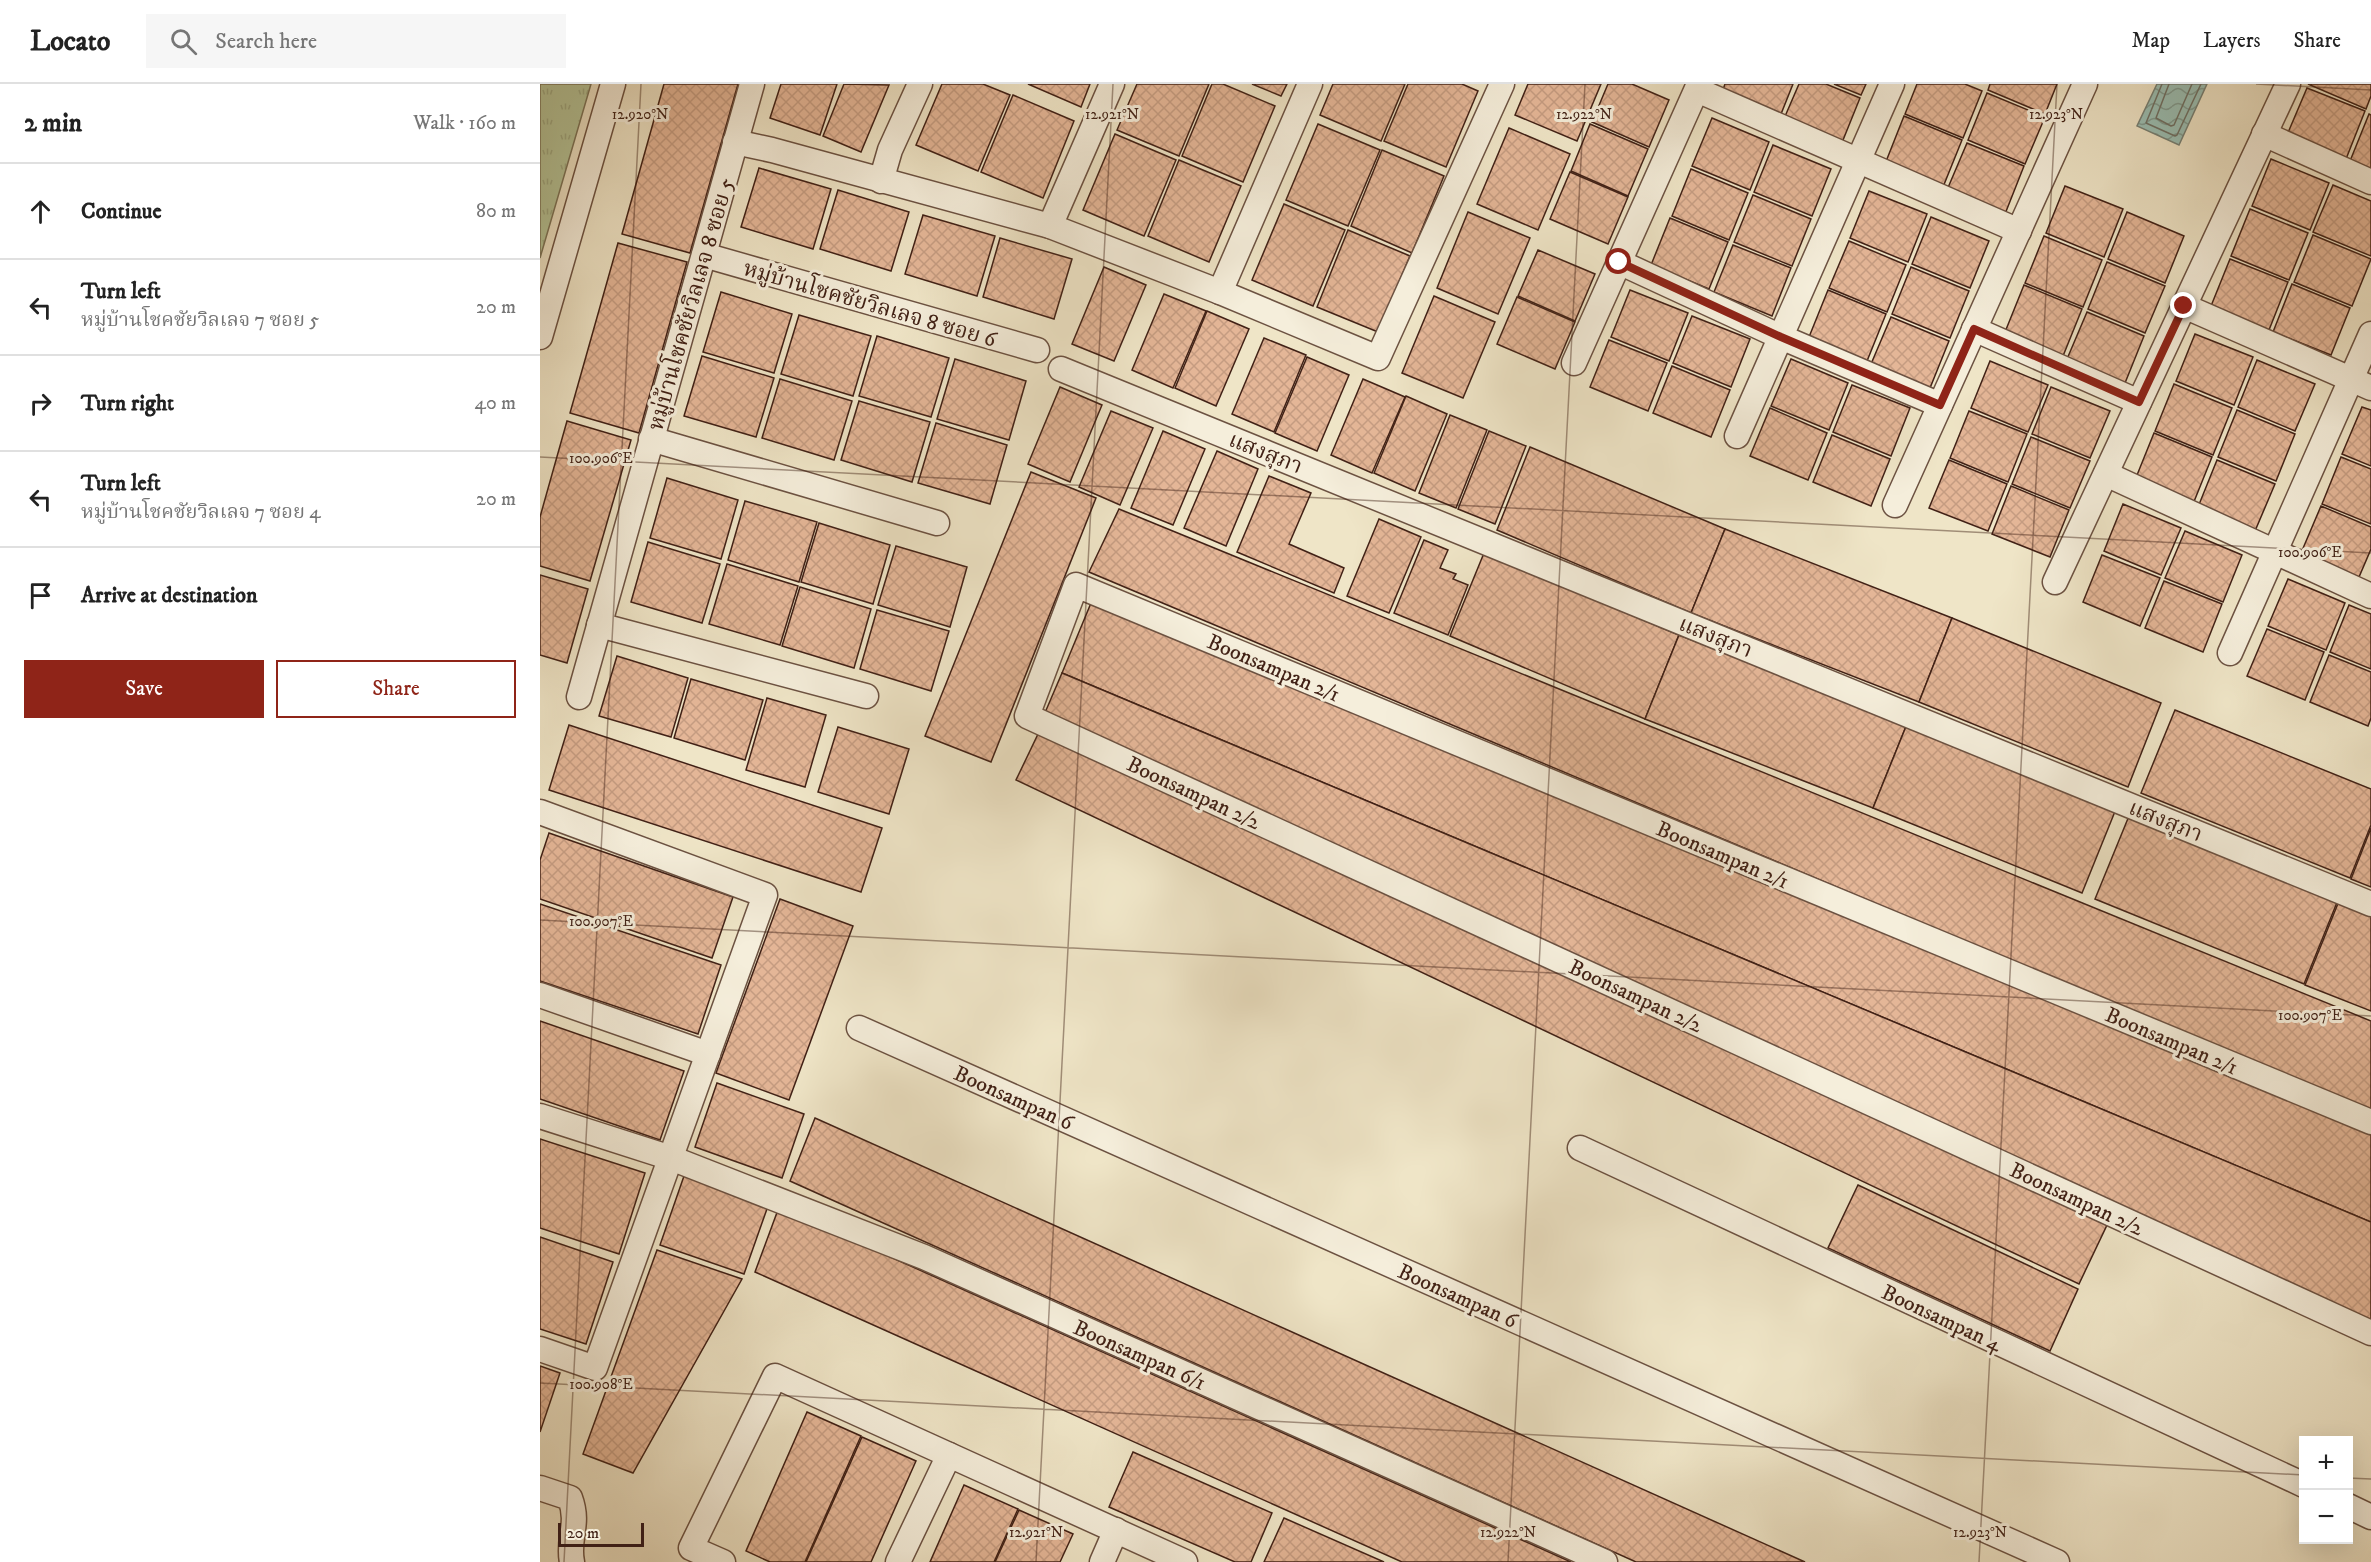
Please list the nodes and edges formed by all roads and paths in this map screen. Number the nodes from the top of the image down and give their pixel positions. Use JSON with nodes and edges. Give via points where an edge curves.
{"nodes":[{"id":1,"x":613,"y":84,"type":"edge"},
{"id":2,"x":752,"y":84,"type":"edge"},
{"id":3,"x":920,"y":84,"type":"edge"},
{"id":4,"x":1112,"y":84,"type":"edge"},
{"id":5,"x":1310,"y":84,"type":"edge"},
{"id":6,"x":1502,"y":84,"type":"edge"},
{"id":7,"x":1892,"y":84,"type":"edge"},
{"id":8,"x":2085,"y":84,"type":"edge"},
{"id":9,"x":2288,"y":84,"type":"edge"},
{"id":10,"x":1698,"y":87,"type":"edge"},
{"id":11,"x":2264,"y":134,"type":"junction"},
{"id":12,"x":735,"y":142,"type":"junction"},
{"id":13,"x":1857,"y":162,"type":"junction"},
{"id":14,"x":881,"y":181,"type":"junction"},
{"id":15,"x":2371,"y":182,"type":"edge"},
{"id":16,"x":1050,"y":226,"type":"junction"},
{"id":17,"x":2019,"y":231,"type":"junction"},
{"id":18,"x":704,"y":255,"type":"junction"},
{"id":19,"x":1619,"y":262,"type":"junction"},
{"id":20,"x":1220,"y":292,"type":"junction"},
{"id":21,"x":2184,"y":306,"type":"junction"},
{"id":22,"x":1974,"y":329,"type":"junction"},
{"id":23,"x":2371,"y":334,"type":"edge"},
{"id":24,"x":540,"y":337,"type":"edge"},
{"id":25,"x":1781,"y":337,"type":"junction"},
{"id":26,"x":1037,"y":350,"type":"dead end"},
{"id":27,"x":1574,"y":363,"type":"dead end"},
{"id":28,"x":1061,"y":369,"type":"dead end"},
{"id":29,"x":2361,"y":384,"type":"edge"},
{"id":30,"x":2139,"y":402,"type":"junction"},
{"id":31,"x":1940,"y":405,"type":"junction"},
{"id":32,"x":1737,"y":436,"type":"dead end"},
{"id":33,"x":651,"y":439,"type":"junction"},
{"id":34,"x":2106,"y":474,"type":"junction"},
{"id":35,"x":1895,"y":505,"type":"dead end"},
{"id":36,"x":937,"y":523,"type":"dead end"},
{"id":37,"x":2274,"y":552,"type":"junction"},
{"id":38,"x":2055,"y":582,"type":"dead end"},
{"id":39,"x":1076,"y":585,"type":"joint"},
{"id":40,"x":2371,"y":596,"type":"edge"},
{"id":41,"x":599,"y":625,"type":"junction"},
{"id":42,"x":2230,"y":653,"type":"dead end"},
{"id":43,"x":866,"y":696,"type":"dead end"},
{"id":44,"x":579,"y":697,"type":"dead end"},
{"id":45,"x":540,"y":812,"type":"edge"},
{"id":46,"x":2371,"y":904,"type":"edge"},
{"id":47,"x":540,"y":995,"type":"edge"},
{"id":48,"x":859,"y":1028,"type":"dead end"},
{"id":49,"x":708,"y":1054,"type":"junction"},
{"id":50,"x":540,"y":1116,"type":"edge"},
{"id":51,"x":2371,"y":1122,"type":"edge"},
{"id":52,"x":1580,"y":1148,"type":"dead end"},
{"id":53,"x":671,"y":1158,"type":"junction"},
{"id":54,"x":2371,"y":1333,"type":"edge"},
{"id":55,"x":540,"y":1349,"type":"edge"},
{"id":56,"x":949,"y":1455,"type":"junction"},
{"id":57,"x":2299,"y":1483,"type":"edge"},
{"id":58,"x":540,"y":1488,"type":"edge"},
{"id":59,"x":2353,"y":1508,"type":"edge"},
{"id":60,"x":2371,"y":1517,"type":"edge"},
{"id":61,"x":1116,"y":1530,"type":"junction"},
{"id":62,"x":572,"y":1562,"type":"edge"},
{"id":63,"x":723,"y":1562,"type":"edge"},
{"id":64,"x":898,"y":1562,"type":"edge"},
{"id":65,"x":1102,"y":1562,"type":"edge"},
{"id":66,"x":1185,"y":1562,"type":"edge"},
{"id":67,"x":1605,"y":1562,"type":"edge"},
{"id":68,"x":2057,"y":1562,"type":"edge"}],
"edges":[{"from":1,"to":24,"type":"street"},
{"from":2,"to":12,"type":"street","name":"หมู่บ้านโชคชัยวิลเลจ 8 ซอย 5"},
{"from":3,"to":14,"type":"street","via":[[890,150]]},
{"from":4,"to":16,"type":"street"},
{"from":5,"to":20,"type":"street"},
{"from":6,"to":20,"type":"street","via":[[1378,358]]},
{"from":7,"to":13,"type":"street"},
{"from":8,"to":17,"type":"street"},
{"from":9,"to":11,"type":"street"},
{"from":10,"to":13,"type":"street"},
{"from":10,"to":19,"type":"street"},
{"from":11,"to":15,"type":"street"},
{"from":11,"to":21,"type":"street"},
{"from":12,"to":14,"type":"street"},
{"from":12,"to":18,"type":"street","name":"หมู่บ้านโชคชัยวิลเลจ 8 ซอย 5"},
{"from":13,"to":17,"type":"street"},
{"from":13,"to":25,"type":"street"},
{"from":14,"to":16,"type":"street"},
{"from":16,"to":20,"type":"street"},
{"from":17,"to":22,"type":"street"},
{"from":18,"to":26,"type":"street","name":"หมู่บ้านโชคชัยวิลเลจ 8 ซอย 6"},
{"from":18,"to":33,"type":"street","name":"หมู่บ้านโชคชัยวิลเลจ 8 ซอย 5"},
{"from":19,"to":25,"type":"street"},
{"from":19,"to":27,"type":"street"},
{"from":21,"to":29,"type":"street"},
{"from":21,"to":30,"type":"street"},
{"from":22,"to":30,"type":"street"},
{"from":22,"to":31,"type":"street"},
{"from":23,"to":29,"type":"street"},
{"from":25,"to":31,"type":"street"},
{"from":25,"to":32,"type":"street"},
{"from":28,"to":46,"type":"street","name":"แสงสุภา"},
{"from":29,"to":37,"type":"street"},
{"from":30,"to":34,"type":"street"},
{"from":31,"to":35,"type":"street"},
{"from":33,"to":36,"type":"street"},
{"from":33,"to":41,"type":"street","name":"หมู่บ้านโชคชัยวิลเลจ 8 ซอย 5"},
{"from":34,"to":37,"type":"street"},
{"from":34,"to":38,"type":"street"},
{"from":37,"to":40,"type":"street"},
{"from":37,"to":42,"type":"street"},
{"from":39,"to":51,"type":"street","name":"Boonsampan 2/1"},
{"from":39,"to":54,"type":"street","name":"Boonsampan 2/2","via":[[1027,716]]},
{"from":41,"to":43,"type":"street"},
{"from":41,"to":44,"type":"street","name":"หมู่บ้านโชคชัยวิลเลจ 8 ซอย 5"},
{"from":45,"to":49,"type":"street","via":[[765,895]]},
{"from":47,"to":49,"type":"street"},
{"from":48,"to":68,"type":"street","name":"Boonsampan 6"},
{"from":49,"to":53,"type":"street"},
{"from":50,"to":53,"type":"street","name":"Boonsampan 6/1"},
{"from":52,"to":57,"type":"street","name":"Boonsampan 4"},
{"from":53,"to":55,"type":"street","via":[[595,1368]]},
{"from":53,"to":67,"type":"street","name":"Boonsampan 6/1","via":[[924,1257]]},
{"from":56,"to":61,"type":"street"},
{"from":56,"to":63,"type":"street","via":[[775,1376],[691,1548]]},
{"from":56,"to":64,"type":"street"},
{"from":58,"to":62,"type":"street","via":[[570,1498],[575,1511]]},
{"from":59,"to":60,"type":"street"},
{"from":61,"to":65,"type":"street"},
{"from":61,"to":66,"type":"street"}]}
